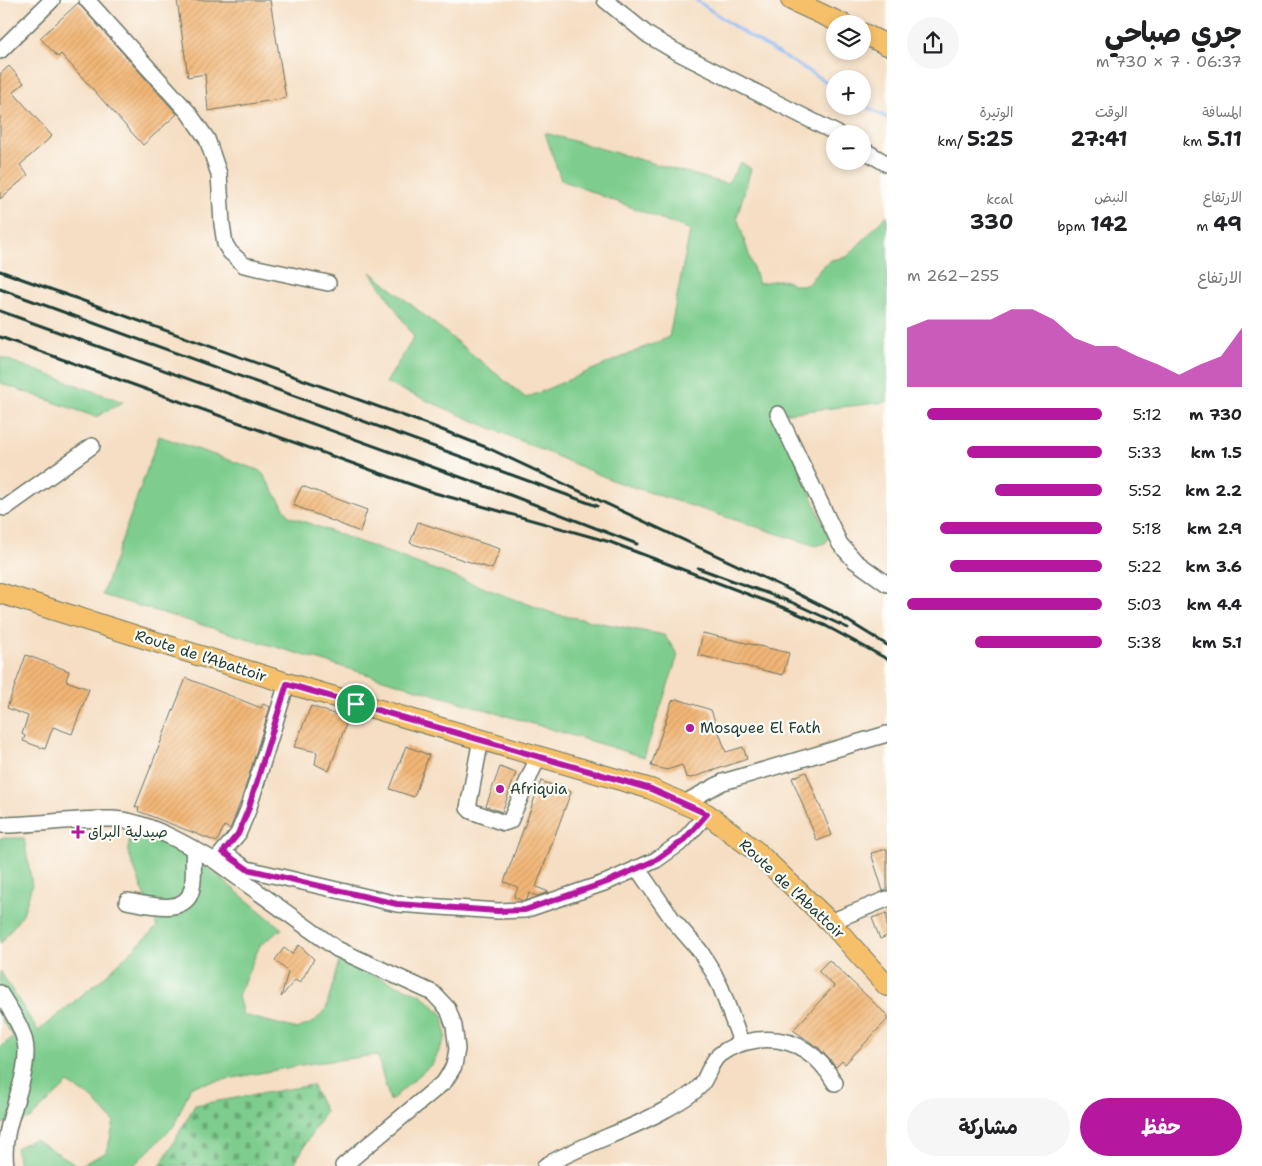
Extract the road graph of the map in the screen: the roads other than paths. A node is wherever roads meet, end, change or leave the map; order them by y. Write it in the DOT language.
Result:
graph roads {
  1 [pos="52,0"];
  2 [pos="87,0"];
  3 [pos="605,0"];
  4 [pos="791,0"];
  5 [pos="826,16"];
  6 [pos="0,50"];
  7 [pos="826,128"];
  8 [pos="871,154"];
  9 [pos="887,164"];
  10 [pos="328,283"];
  11 [pos="778,414"];
  12 [pos="92,446"];
  13 [pos="0,507"];
  14 [pos="887,584"];
  15 [pos="0,593"];
  16 [pos="287,684"];
  17 [pos="887,734"];
  18 [pos="481,739"];
  19 [pos="538,757"];
  20 [pos="684,803"];
  21 [pos="707,814"];
  22 [pos="0,825"];
  23 [pos="194,849"];
  24 [pos="219,857"];
  25 [pos="637,868"];
  26 [pos="887,899"];
  27 [pos="127,901"];
  28 [pos="830,922"];
  29 [pos="887,986"];
  30 [pos="0,993"];
  31 [pos="741,1042"];
  32 [pos="835,1083"];
  33 [pos="6,1166"];
  34 [pos="342,1166"];
  35 [pos="545,1166"];
  1 -- 6 [label="street"];
  2 -- 10 [label="street"];
  3 -- 7 [label="street"];
  4 -- 5 [label="main road"];
  8 -- 9 [label="street"];
  11 -- 14 [label="street"];
  12 -- 13 [label="street"];
  15 -- 16 [label="main road, Route de l’Abattoir"];
  16 -- 18 [label="main road, Route de l’Abattoir"];
  16 -- 24 [label="street"];
  17 -- 20 [label="street"];
  18 -- 19 [label="main road, Route de l’Abattoir"];
  18 -- 19 [label="street"];
  19 -- 20 [label="main road, Route de l’Abattoir"];
  20 -- 21 [label="main road, Route de l’Abattoir"];
  21 -- 25 [label="street"];
  21 -- 28 [label="main road, Route de l’Abattoir"];
  22 -- 23 [label="street"];
  23 -- 24 [label="street"];
  23 -- 27 [label="street"];
  24 -- 25 [label="street"];
  24 -- 34 [label="street"];
  25 -- 31 [label="street"];
  26 -- 28 [label="street"];
  28 -- 29 [label="main road, Route de l’Abattoir"];
  30 -- 33 [label="street"];
  31 -- 32 [label="street"];
  31 -- 35 [label="street"];
}
